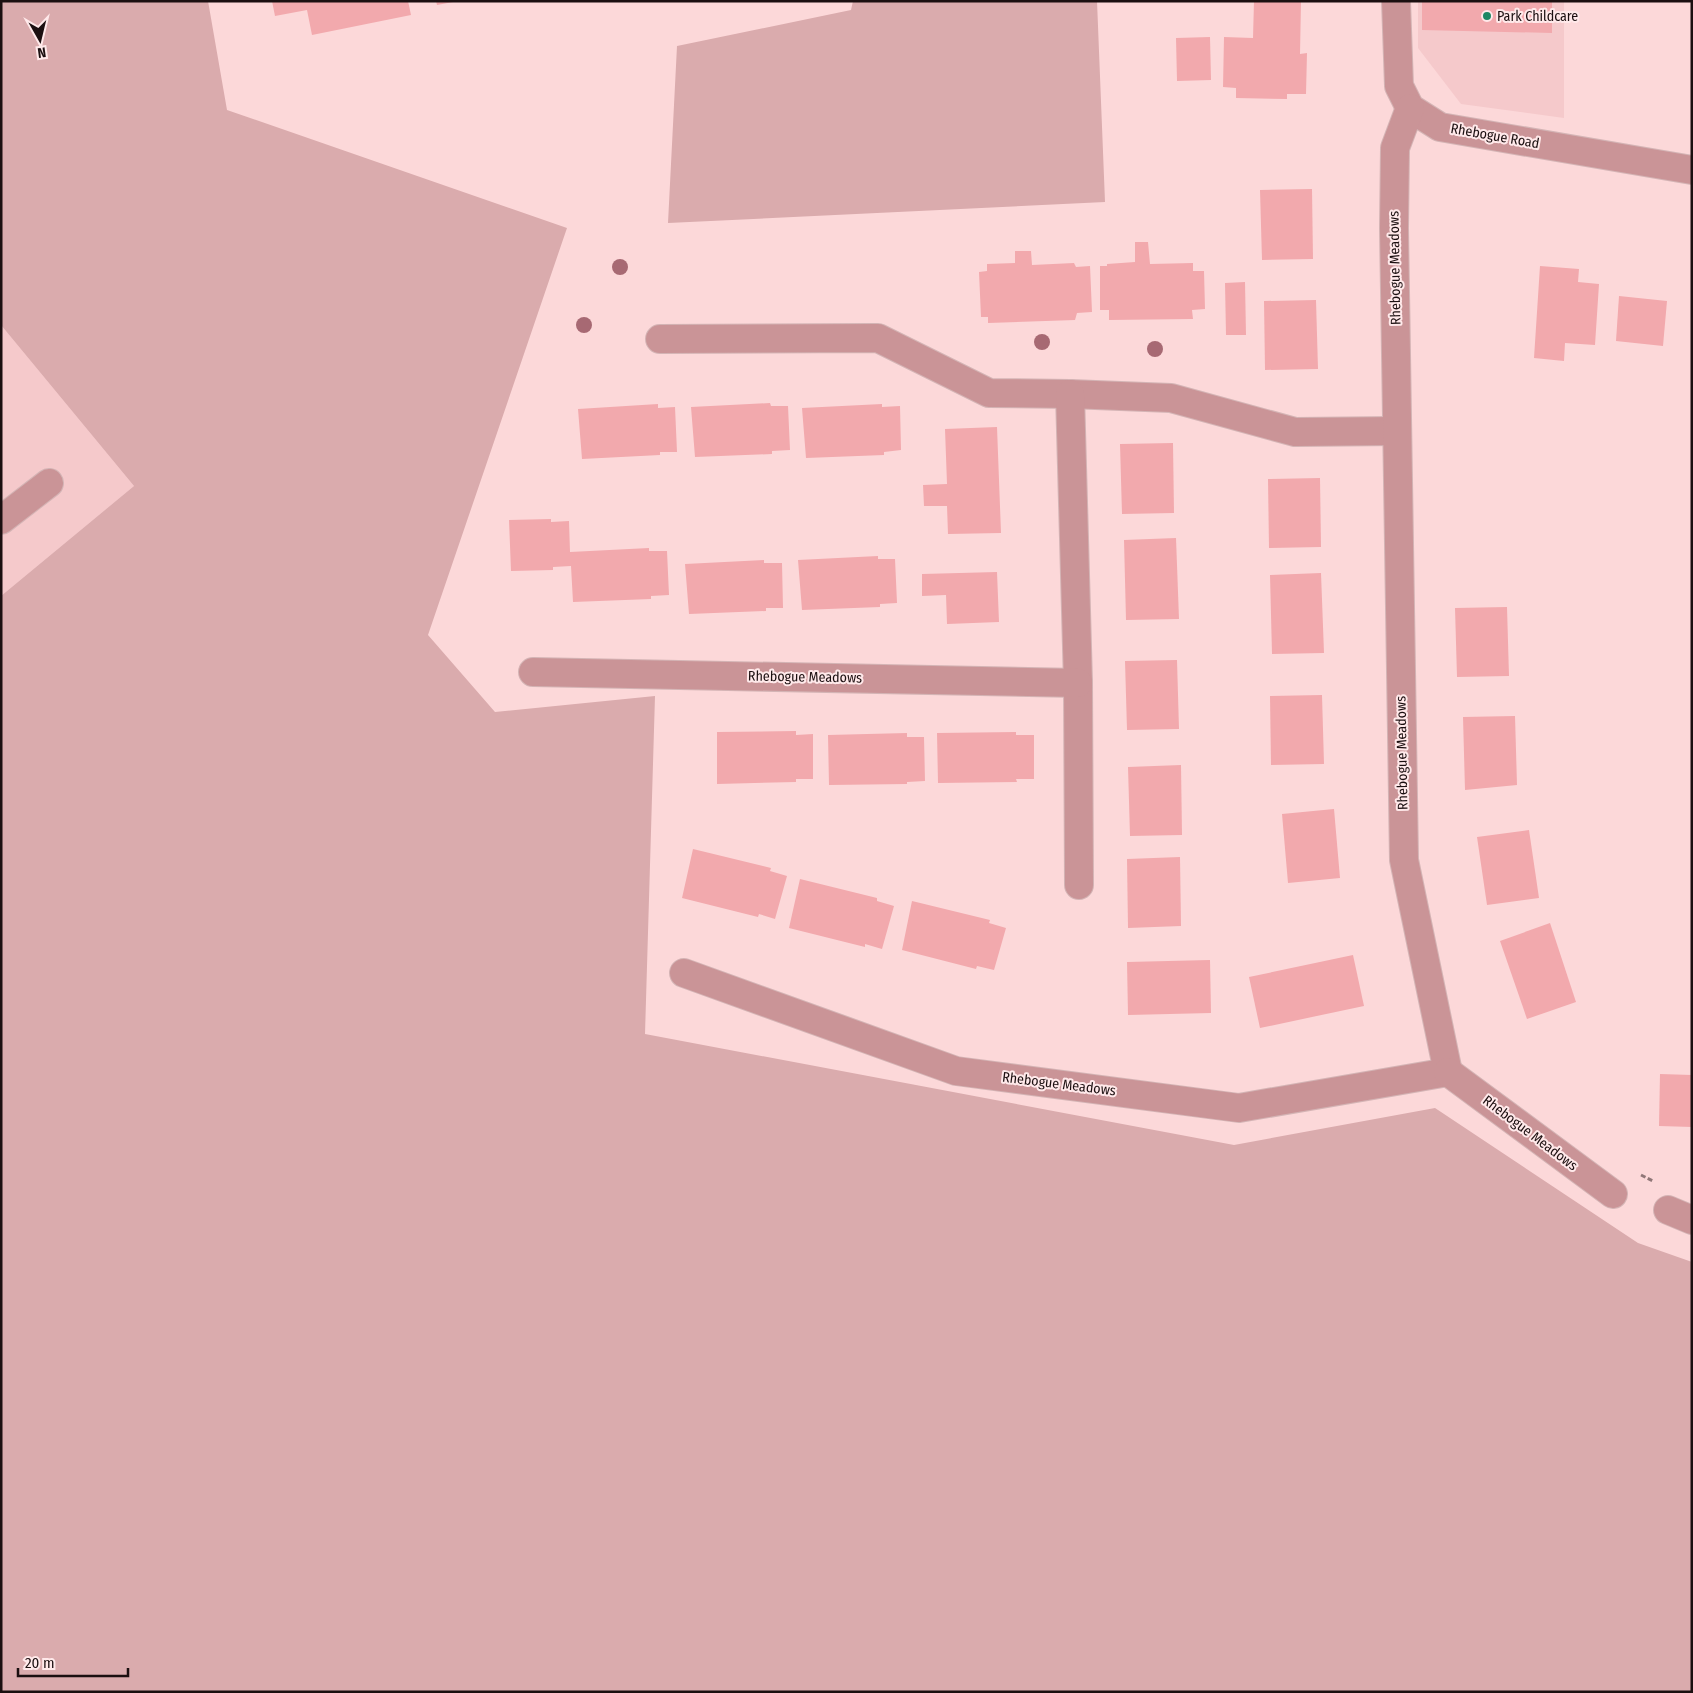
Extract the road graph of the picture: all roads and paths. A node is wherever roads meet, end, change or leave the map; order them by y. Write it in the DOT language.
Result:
graph roads {
  1 [pos="1396,1"];
  2 [pos="1410,108"];
  3 [pos="1692,170"];
  4 [pos="660,339"];
  5 [pos="1070,394"];
  6 [pos="1397,431"];
  7 [pos="49,483"];
  8 [pos="1,520"];
  9 [pos="533,672"];
  10 [pos="1078,683"];
  11 [pos="1079,885"];
  12 [pos="684,973"];
  13 [pos="1448,1072"];
  14 [pos="1613,1194"];
  1 -- 2 [label="street"];
  2 -- 3 [label="street, Rhebogue Road"];
  2 -- 6 [label="street, Rhebogue Meadows"];
  4 -- 5 [label="street"];
  5 -- 6 [label="street"];
  5 -- 10 [label="street"];
  6 -- 13 [label="street, Rhebogue Meadows"];
  7 -- 8 [label="street"];
  9 -- 10 [label="street, Rhebogue Meadows"];
  10 -- 11 [label="street"];
  12 -- 13 [label="street, Rhebogue Meadows"];
  13 -- 14 [label="street, Rhebogue Meadows"];
}
